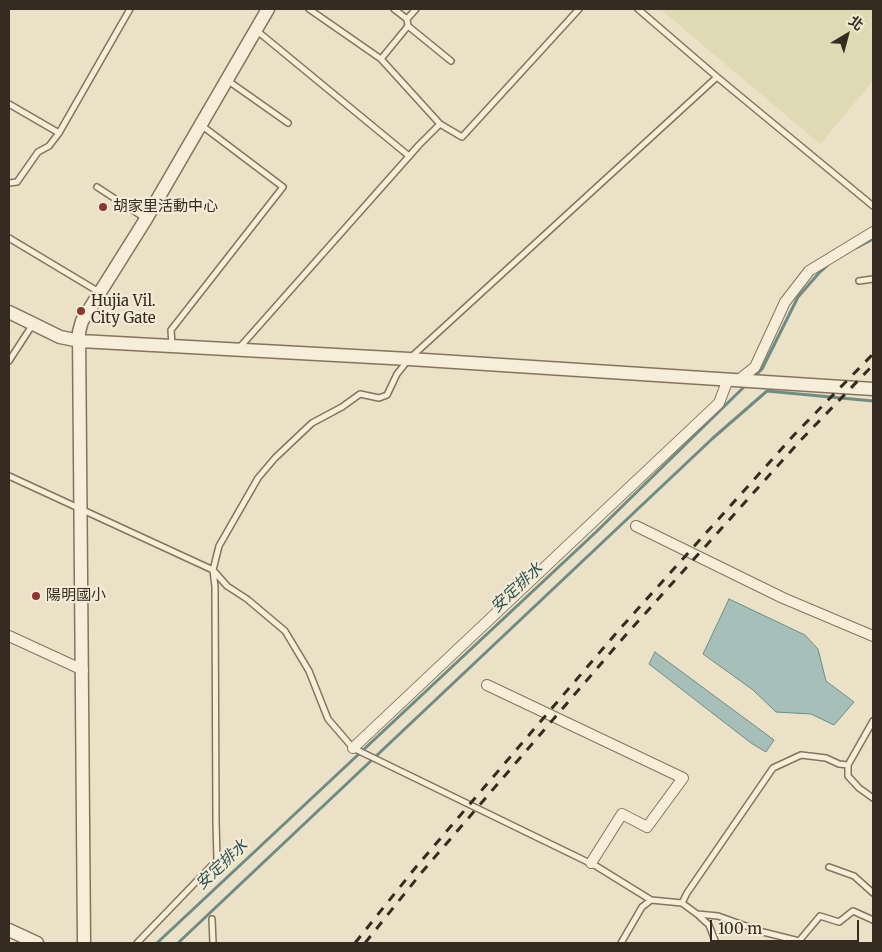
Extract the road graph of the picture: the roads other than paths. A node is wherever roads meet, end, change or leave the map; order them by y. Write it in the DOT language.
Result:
graph roads {
  1 [pos="130,9"];
  2 [pos="268,9"];
  3 [pos="309,9"];
  4 [pos="394,9"];
  5 [pos="416,9"];
  6 [pos="579,9"];
  7 [pos="638,9"];
  8 [pos="408,19"];
  9 [pos="408,26"];
  10 [pos="256,30"];
  11 [pos="381,59"];
  12 [pos="451,61"];
  13 [pos="716,77"];
  14 [pos="227,80"];
  15 [pos="9,104"];
  16 [pos="288,123"];
  17 [pos="201,124"];
  18 [pos="440,124"];
  19 [pos="59,133"];
  20 [pos="409,156"];
  21 [pos="9,183"];
  22 [pos="96,187"];
  23 [pos="873,206"];
  24 [pos="146,219"];
  25 [pos="873,232"];
  26 [pos="9,238"];
  27 [pos="873,279"];
  28 [pos="859,281"];
  29 [pos="99,292"];
  30 [pos="9,312"];
  31 [pos="33,324"];
  32 [pos="80,341"];
  33 [pos="172,346"];
  34 [pos="238,350"];
  35 [pos="409,358"];
  36 [pos="9,361"];
  37 [pos="743,379"];
  38 [pos="873,389"];
  39 [pos="9,476"];
  40 [pos="81,510"];
  41 [pos="636,526"];
  42 [pos="213,570"];
  43 [pos="9,636"];
  44 [pos="873,636"];
  45 [pos="83,670"];
  46 [pos="487,685"];
  47 [pos="873,721"];
  48 [pos="356,749"];
  49 [pos="848,765"];
  50 [pos="873,798"];
  51 [pos="591,864"];
  52 [pos="829,867"];
  53 [pos="873,893"];
  54 [pos="651,900"];
  55 [pos="682,902"];
  56 [pos="697,914"];
  57 [pos="212,919"];
  58 [pos="873,920"];
  59 [pos="9,930"];
  60 [pos="37,943"];
  61 [pos="84,943"];
  62 [pos="137,943"];
  63 [pos="213,943"];
  64 [pos="621,943"];
  65 [pos="716,943"];
  1 -- 19 [label="lane"];
  2 -- 10 [label="street"];
  3 -- 11 [label="lane"];
  4 -- 8 [label="lane"];
  5 -- 8 [label="lane"];
  6 -- 18 [label="lane"];
  7 -- 13 [label="lane"];
  8 -- 9 [label="lane"];
  9 -- 11 [label="lane"];
  9 -- 12 [label="lane"];
  10 -- 14 [label="street"];
  10 -- 20 [label="lane"];
  11 -- 18 [label="lane"];
  13 -- 23 [label="lane"];
  13 -- 35 [label="lane"];
  14 -- 16 [label="lane"];
  14 -- 17 [label="street"];
  15 -- 19 [label="lane"];
  17 -- 24 [label="street"];
  17 -- 33 [label="lane"];
  18 -- 20 [label="lane"];
  19 -- 21 [label="lane"];
  20 -- 34 [label="lane"];
  22 -- 24 [label="lane"];
  24 -- 29 [label="street"];
  25 -- 37 [label="street"];
  26 -- 29 [label="lane"];
  27 -- 28 [label="lane"];
  29 -- 32 [label="street"];
  30 -- 31 [label="street"];
  31 -- 32 [label="street"];
  31 -- 36 [label="lane"];
  32 -- 33 [label="street"];
  32 -- 40 [label="street"];
  33 -- 34 [label="street"];
  34 -- 35 [label="street"];
  35 -- 37 [label="street"];
  35 -- 42 [label="lane"];
  37 -- 38 [label="street"];
  37 -- 48 [label="street"];
  39 -- 40 [label="lane"];
  40 -- 42 [label="lane"];
  40 -- 45 [label="street"];
  41 -- 44 [label="street"];
  42 -- 48 [label="lane"];
  42 -- 62 [label="lane"];
  43 -- 45 [label="street"];
  45 -- 61 [label="street"];
  46 -- 51 [label="street"];
  47 -- 49 [label="lane"];
  48 -- 51 [label="lane"];
  49 -- 50 [label="lane"];
  49 -- 55 [label="lane"];
  51 -- 54 [label="lane"];
  52 -- 53 [label="lane"];
  54 -- 55 [label="lane"];
  54 -- 64 [label="lane"];
  55 -- 56 [label="lane"];
  56 -- 58 [label="lane"];
  56 -- 65 [label="lane"];
  57 -- 63 [label="lane"];
  59 -- 60 [label="street"];
}
